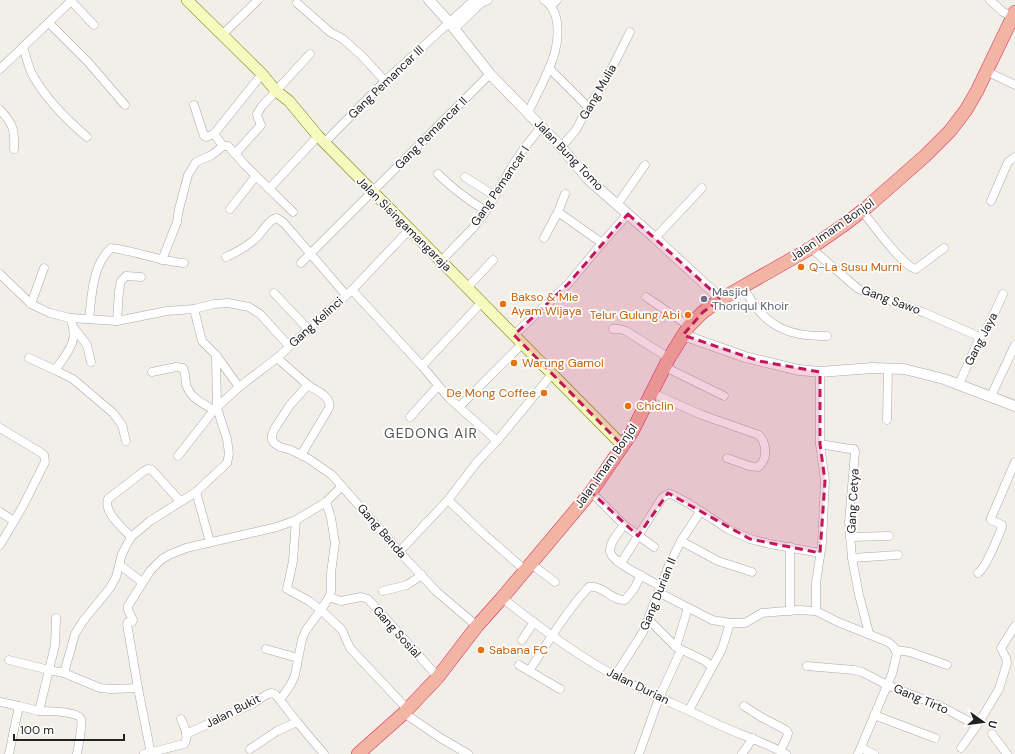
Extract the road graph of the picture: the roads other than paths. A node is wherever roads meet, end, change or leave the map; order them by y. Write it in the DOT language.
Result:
graph roads {
  1 [pos="71,0"];
  2 [pos="187,0"];
  3 [pos="258,0"];
  4 [pos="429,0"];
  5 [pos="474,0"];
  6 [pos="488,0"];
  7 [pos="544,0"];
  8 [pos="990,0"];
  9 [pos="297,3"];
  10 [pos="554,3"];
  11 [pos="1014,15"];
  12 [pos="49,23"];
  13 [pos="94,25"];
  14 [pos="452,25"];
  15 [pos="630,32"];
  16 [pos="222,35"];
  17 [pos="23,47"];
  18 [pos="310,54"];
  19 [pos="549,68"];
  20 [pos="0,70"];
  21 [pos="986,71"];
  22 [pos="262,74"];
  23 [pos="490,74"];
  24 [pos="385,81"];
  25 [pos="1015,85"];
  26 [pos="276,91"];
  27 [pos="125,105"];
  28 [pos="194,105"];
  29 [pos="588,107"];
  30 [pos="0,110"];
  31 [pos="528,113"];
  32 [pos="541,127"];
  33 [pos="214,134"];
  34 [pos="87,137"];
  35 [pos="321,140"];
  36 [pos="224,146"];
  37 [pos="561,147"];
  38 [pos="14,149"];
  39 [pos="235,154"];
  40 [pos="1015,157"];
  41 [pos="645,165"];
  42 [pos="438,174"];
  43 [pos="256,176"];
  44 [pos="465,177"];
  45 [pos="702,188"];
  46 [pos="269,189"];
  47 [pos="372,191"];
  48 [pos="565,194"];
  49 [pos="495,196"];
  50 [pos="991,201"];
  51 [pos="617,205"];
  52 [pos="230,209"];
  53 [pos="486,211"];
  54 [pos="862,211"];
  55 [pos="293,212"];
  56 [pos="558,212"];
  57 [pos="628,214"];
  58 [pos="410,229"];
  59 [pos="544,238"];
  60 [pos="655,238"];
  61 [pos="602,243"];
  62 [pos="811,248"];
  63 [pos="944,248"];
  64 [pos="311,254"];
  65 [pos="226,257"];
  66 [pos="162,260"];
  67 [pos="493,260"];
  68 [pos="441,261"];
  69 [pos="184,263"];
  70 [pos="301,263"];
  71 [pos="44,268"];
  72 [pos="1,276"];
  73 [pos="141,277"];
  74 [pos="742,286"];
  75 [pos="467,288"];
  76 [pos="349,292"];
  77 [pos="274,293"];
  78 [pos="1003,294"];
  79 [pos="646,296"];
  80 [pos="721,299"];
  81 [pos="482,302"];
  82 [pos="31,304"];
  83 [pos="194,309"];
  84 [pos="70,318"];
  85 [pos="89,319"];
  86 [pos="117,321"];
  87 [pos="74,328"];
  88 [pos="308,329"];
  89 [pos="613,329"];
  90 [pos="686,330"];
  91 [pos="514,335"];
  92 [pos="827,336"];
  93 [pos="980,337"];
  94 [pos="522,344"];
  95 [pos="1015,345"];
  96 [pos="289,346"];
  97 [pos="216,355"];
  98 [pos="29,358"];
  99 [pos="278,358"];
  100 [pos="91,362"];
  101 [pos="667,362"];
  102 [pos="422,366"];
  103 [pos="888,369"];
  104 [pos="56,370"];
  105 [pos="152,372"];
  106 [pos="820,372"];
  107 [pos="552,374"];
  108 [pos="959,384"];
  109 [pos="308,385"];
  110 [pos="438,386"];
  111 [pos="239,387"];
  112 [pos="652,393"];
  113 [pos="724,396"];
  114 [pos="991,396"];
  115 [pos="1015,406"];
  116 [pos="458,407"];
  117 [pos="215,409"];
  118 [pos="410,417"];
  119 [pos="887,420"];
  120 [pos="0,428"];
  121 [pos="126,441"];
  122 [pos="497,441"];
  123 [pos="820,444"];
  124 [pos="624,446"];
  125 [pos="301,455"];
  126 [pos="178,456"];
  127 [pos="727,458"];
  128 [pos="1015,462"];
  129 [pos="342,486"];
  130 [pos="196,492"];
  131 [pos="591,492"];
  132 [pos="448,500"];
  133 [pos="180,501"];
  134 [pos="326,502"];
  135 [pos="0,512"];
  136 [pos="700,512"];
  137 [pos="296,520"];
  138 [pos="14,521"];
  139 [pos="624,525"];
  140 [pos="638,536"];
  141 [pos="889,536"];
  142 [pos="850,537"];
  143 [pos="131,538"];
  144 [pos="681,541"];
  145 [pos="210,542"];
  146 [pos="0,545"];
  147 [pos="654,547"];
  148 [pos="790,547"];
  149 [pos="400,551"];
  150 [pos="820,553"];
  151 [pos="898,554"];
  152 [pos="852,558"];
  153 [pos="621,563"];
  154 [pos="120,565"];
  155 [pos="528,567"];
  156 [pos="752,572"];
  157 [pos="978,573"];
  158 [pos="422,575"];
  159 [pos="641,575"];
  160 [pos="142,582"];
  161 [pos="555,582"];
  162 [pos="659,589"];
  163 [pos="383,591"];
  164 [pos="329,597"];
  165 [pos="502,598"];
  166 [pos="688,608"];
  167 [pos="321,610"];
  168 [pos="790,611"];
  169 [pos="816,611"];
  170 [pos="56,618"];
  171 [pos="649,620"];
  172 [pos="534,622"];
  173 [pos="730,623"];
  174 [pos="477,626"];
  175 [pos="1015,626"];
  176 [pos="869,634"];
  177 [pos="552,636"];
  178 [pos="522,640"];
  179 [pos="679,648"];
  180 [pos="266,649"];
  181 [pos="896,650"];
  182 [pos="298,658"];
  183 [pos="9,660"];
  184 [pos="519,665"];
  185 [pos="947,665"];
  186 [pos="807,666"];
  187 [pos="712,667"];
  188 [pos="49,670"];
  189 [pos="529,671"];
  190 [pos="64,673"];
  191 [pos="615,676"];
  192 [pos="438,677"];
  193 [pos="887,685"];
  194 [pos="138,688"];
  195 [pos="560,689"];
  196 [pos="659,698"];
  197 [pos="280,700"];
  198 [pos="0,702"];
  199 [pos="18,706"];
  200 [pos="744,706"];
  201 [pos="689,710"];
  202 [pos="39,711"];
  203 [pos="406,712"];
  204 [pos="874,715"];
  205 [pos="181,719"];
  206 [pos="297,722"];
  207 [pos="976,725"];
  208 [pos="186,734"];
  209 [pos="992,734"];
  210 [pos="753,738"];
  211 [pos="935,738"];
  212 [pos="961,748"];
  213 [pos="250,749"];
  214 [pos="860,751"];
  215 [pos="783,753"];
  216 [pos="8,754"];
  217 [pos="77,754"];
  218 [pos="149,754"];
  219 [pos="324,754"];
  220 [pos="358,754"];
  221 [pos="468,754"];
  222 [pos="639,754"];
  223 [pos="742,754"];
  224 [pos="874,754"];
  225 [pos="1007,754"];
  1 -- 12 [label="street"];
  1 -- 13 [label="street"];
  2 -- 16 [label="main road, Jalan Sisingamangaraja"];
  3 -- 16 [label="street"];
  4 -- 14 [label="street, Jalan Bung Tomo"];
  5 -- 14 [label="street"];
  6 -- 14 [label="street"];
  7 -- 10 [label="street"];
  8 -- 11 [label="street"];
  9 -- 24 [label="street"];
  10 -- 19 [label="street"];
  11 -- 21 [label="highway, Jalan Imam Bonjol"];
  12 -- 17 [label="street"];
  12 -- 27 [label="street"];
  14 -- 23 [label="street, Jalan Bung Tomo"];
  14 -- 24 [label="street, Gang Pemancar III"];
  15 -- 29 [label="street, Gang Mulia"];
  16 -- 22 [label="main road, Jalan Sisingamangaraja"];
  17 -- 20 [label="street"];
  17 -- 34 [label="street"];
  18 -- 26 [label="street"];
  19 -- 29 [label="street"];
  19 -- 31 [label="street"];
  21 -- 25 [label="street"];
  21 -- 54 [label="highway, Jalan Imam Bonjol"];
  22 -- 26 [label="main road, Jalan Sisingamangaraja"];
  22 -- 33 [label="street"];
  23 -- 31 [label="street, Jalan Bung Tomo"];
  23 -- 47 [label="street, Gang Pemancar II"];
  24 -- 35 [label="street, Gang Pemancar III"];
  26 -- 35 [label="main road, Jalan Sisingamangaraja"];
  26 -- 39 [label="street"];
  28 -- 33 [label="street"];
  29 -- 37 [label="street, Gang Mulia"];
  30 -- 38 [label="street"];
  31 -- 32 [label="street, Jalan Bung Tomo"];
  32 -- 37 [label="street, Jalan Bung Tomo"];
  32 -- 49 [label="street, Gang Pemancar I"];
  33 -- 36 [label="street"];
  35 -- 46 [label="street, Gang Pemancar III"];
  35 -- 47 [label="main road, Jalan Sisingamangaraja"];
  36 -- 39 [label="street"];
  36 -- 66 [label="street"];
  37 -- 51 [label="street, Jalan Bung Tomo"];
  39 -- 43 [label="street"];
  40 -- 50 [label="street"];
  41 -- 51 [label="street"];
  42 -- 53 [label="street"];
  43 -- 46 [label="street"];
  43 -- 52 [label="street"];
  44 -- 49 [label="street"];
  45 -- 60 [label="street"];
  46 -- 55 [label="street"];
  47 -- 58 [label="main road, Jalan Sisingamangaraja"];
  47 -- 64 [label="street, Gang Pemancar II"];
  48 -- 56 [label="street"];
  49 -- 53 [label="street, Gang Pemancar I"];
  51 -- 57 [label="street, Jalan Bung Tomo"];
  53 -- 68 [label="street, Gang Pemancar I"];
  54 -- 62 [label="highway, Jalan Imam Bonjol"];
  54 -- 63 [label="street"];
  56 -- 59 [label="street"];
  56 -- 61 [label="street"];
  57 -- 60 [label="street, Jalan Bung Tomo"];
  57 -- 61 [label="street"];
  58 -- 68 [label="main road, Jalan Sisingamangaraja"];
  58 -- 76 [label="street, Gang Kelinci"];
  60 -- 80 [label="street, Jalan Bung Tomo"];
  61 -- 91 [label="street"];
  62 -- 74 [label="highway, Jalan Imam Bonjol"];
  62 -- 93 [label="street, Gang Sawo"];
  64 -- 65 [label="street"];
  64 -- 70 [label="street, Gang Pemancar II"];
  64 -- 76 [label="street"];
  66 -- 69 [label="street"];
  66 -- 85 [label="street"];
  67 -- 75 [label="street"];
  68 -- 75 [label="main road, Jalan Sisingamangaraja"];
  71 -- 82 [label="street"];
  72 -- 82 [label="street"];
  73 -- 86 [label="street"];
  74 -- 80 [label="highway, Jalan Imam Bonjol"];
  74 -- 92 [label="street"];
  75 -- 81 [label="main road, Jalan Sisingamangaraja"];
  76 -- 88 [label="street, Gang Kelinci"];
  76 -- 102 [label="street"];
  77 -- 88 [label="street"];
  78 -- 93 [label="street, Gang Jaya"];
  79 -- 90 [label="street"];
  80 -- 90 [label="highway, Jalan Imam Bonjol"];
  81 -- 91 [label="main road, Jalan Sisingamangaraja"];
  81 -- 102 [label="street"];
  82 -- 84 [label="street"];
  83 -- 86 [label="street"];
  83 -- 96 [label="street"];
  83 -- 97 [label="street"];
  84 -- 85 [label="street"];
  84 -- 87 [label="street"];
  85 -- 86 [label="street"];
  87 -- 100 [label="street"];
  87 -- 104 [label="street"];
  88 -- 96 [label="street, Gang Kelinci"];
  89 -- 101 [label="street"];
  90 -- 101 [label="highway, Jalan Imam Bonjol"];
  90 -- 106 [label="street"];
  91 -- 94 [label="main road, Jalan Sisingamangaraja"];
  93 -- 108 [label="street, Gang Jaya"];
  94 -- 107 [label="main road, Jalan Sisingamangaraja"];
  94 -- 116 [label="street"];
  95 -- 114 [label="street"];
  96 -- 99 [label="street, Gang Kelinci"];
  97 -- 111 [label="street"];
  97 -- 117 [label="street"];
  98 -- 104 [label="street"];
  99 -- 109 [label="street"];
  99 -- 111 [label="street, Gang Kelinci"];
  101 -- 112 [label="highway, Jalan Imam Bonjol"];
  101 -- 113 [label="street"];
  102 -- 110 [label="street"];
  103 -- 106 [label="street"];
  103 -- 108 [label="street"];
  103 -- 119 [label="street"];
  104 -- 121 [label="street"];
  105 -- 117 [label="street"];
  106 -- 123 [label="street"];
  107 -- 122 [label="street"];
  107 -- 124 [label="main road, Jalan Sisingamangaraja"];
  108 -- 114 [label="street"];
  109 -- 125 [label="street"];
  109 -- 125 [label="street, Gang Benda"];
  110 -- 116 [label="street"];
  110 -- 118 [label="street"];
  111 -- 117 [label="street, Gang Kelinci"];
  112 -- 124 [label="highway, Jalan Imam Bonjol"];
  112 -- 127 [label="street"];
  114 -- 115 [label="street"];
  116 -- 122 [label="street"];
  117 -- 126 [label="street, Gang Kelinci"];
  117 -- 130 [label="street"];
  120 -- 138 [label="street"];
  122 -- 132 [label="street"];
  123 -- 142 [label="street, Gang Cetya"];
  123 -- 150 [label="street"];
  124 -- 131 [label="highway, Jalan Imam Bonjol"];
  125 -- 129 [label="street, Gang Benda"];
  128 -- 157 [label="street"];
  129 -- 134 [label="street"];
  129 -- 149 [label="street, Gang Benda"];
  130 -- 133 [label="street"];
  130 -- 145 [label="street"];
  131 -- 139 [label="street"];
  131 -- 155 [label="highway, Jalan Imam Bonjol"];
  132 -- 149 [label="street"];
  132 -- 155 [label="street"];
  133 -- 143 [label="street"];
  133 -- 143 [label="street"];
  134 -- 137 [label="street"];
  134 -- 164 [label="street"];
  135 -- 138 [label="street"];
  136 -- 140 [label="street"];
  136 -- 144 [label="street, Gang Durian II"];
  136 -- 148 [label="street"];
  137 -- 145 [label="street"];
  137 -- 167 [label="street"];
  138 -- 146 [label="street"];
  139 -- 140 [label="street"];
  139 -- 153 [label="street"];
  140 -- 147 [label="street"];
  140 -- 153 [label="street"];
  141 -- 142 [label="street"];
  142 -- 152 [label="street, Gang Cetya"];
  143 -- 154 [label="street"];
  144 -- 156 [label="street"];
  144 -- 162 [label="street, Gang Durian II"];
  145 -- 160 [label="street"];
  148 -- 150 [label="street"];
  148 -- 168 [label="street"];
  149 -- 158 [label="street, Gang Benda"];
  150 -- 169 [label="street"];
  151 -- 152 [label="street"];
  152 -- 176 [label="street, Gang Cetya"];
  153 -- 159 [label="street"];
  154 -- 160 [label="street"];
  154 -- 190 [label="street"];
  155 -- 161 [label="street"];
  155 -- 165 [label="highway, Jalan Imam Bonjol"];
  158 -- 163 [label="street"];
  158 -- 174 [label="street, Gang Benda"];
  159 -- 162 [label="street"];
  159 -- 177 [label="street"];
  160 -- 194 [label="street"];
  162 -- 166 [label="street"];
  162 -- 171 [label="street, Gang Durian II"];
  164 -- 167 [label="street"];
  164 -- 192 [label="street, Gang Sosial"];
  165 -- 172 [label="street, Jalan Durian"];
  165 -- 174 [label="highway, Jalan Imam Bonjol"];
  166 -- 173 [label="street"];
  166 -- 179 [label="street"];
  167 -- 182 [label="street"];
  167 -- 203 [label="street"];
  168 -- 169 [label="street"];
  168 -- 173 [label="street"];
  169 -- 176 [label="street"];
  170 -- 188 [label="street"];
  171 -- 179 [label="street"];
  171 -- 191 [label="street, Gang Durian II"];
  172 -- 177 [label="street, Jalan Durian"];
  172 -- 178 [label="street"];
  173 -- 187 [label="street"];
  174 -- 192 [label="highway, Jalan Imam Bonjol"];
  175 -- 207 [label="street"];
  176 -- 181 [label="street"];
  177 -- 189 [label="street"];
  177 -- 191 [label="street, Jalan Durian"];
  179 -- 187 [label="street"];
  179 -- 196 [label="street"];
  180 -- 182 [label="street"];
  181 -- 185 [label="street"];
  181 -- 193 [label="street"];
  182 -- 197 [label="street"];
  183 -- 188 [label="street"];
  184 -- 189 [label="street"];
  186 -- 193 [label="street, Gang Tirto"];
  187 -- 201 [label="street"];
  188 -- 190 [label="street"];
  188 -- 202 [label="street"];
  189 -- 195 [label="street"];
  190 -- 194 [label="street"];
  191 -- 196 [label="street, Jalan Durian"];
  192 -- 203 [label="highway, Jalan Imam Bonjol"];
  193 -- 204 [label="street"];
  193 -- 207 [label="street, Gang Tirto"];
  194 -- 218 [label="street"];
  196 -- 201 [label="street, Jalan Durian"];
  196 -- 222 [label="street"];
  197 -- 206 [label="street, Jalan Bukit"];
  197 -- 208 [label="street, Jalan Bukit"];
  198 -- 199 [label="street"];
  199 -- 202 [label="street"];
  199 -- 216 [label="street"];
  200 -- 215 [label="street"];
  201 -- 210 [label="street, Jalan Durian"];
  202 -- 217 [label="street"];
  203 -- 220 [label="highway, Jalan Imam Bonjol"];
  203 -- 221 [label="street"];
  204 -- 211 [label="street"];
  204 -- 214 [label="street"];
  205 -- 208 [label="street"];
  206 -- 213 [label="street"];
  206 -- 219 [label="street, Jalan Bukit"];
  207 -- 212 [label="street"];
  208 -- 218 [label="street"];
  209 -- 225 [label="street"];
  210 -- 215 [label="street, Jalan Durian"];
  210 -- 223 [label="street"];
  214 -- 224 [label="street"];
}
